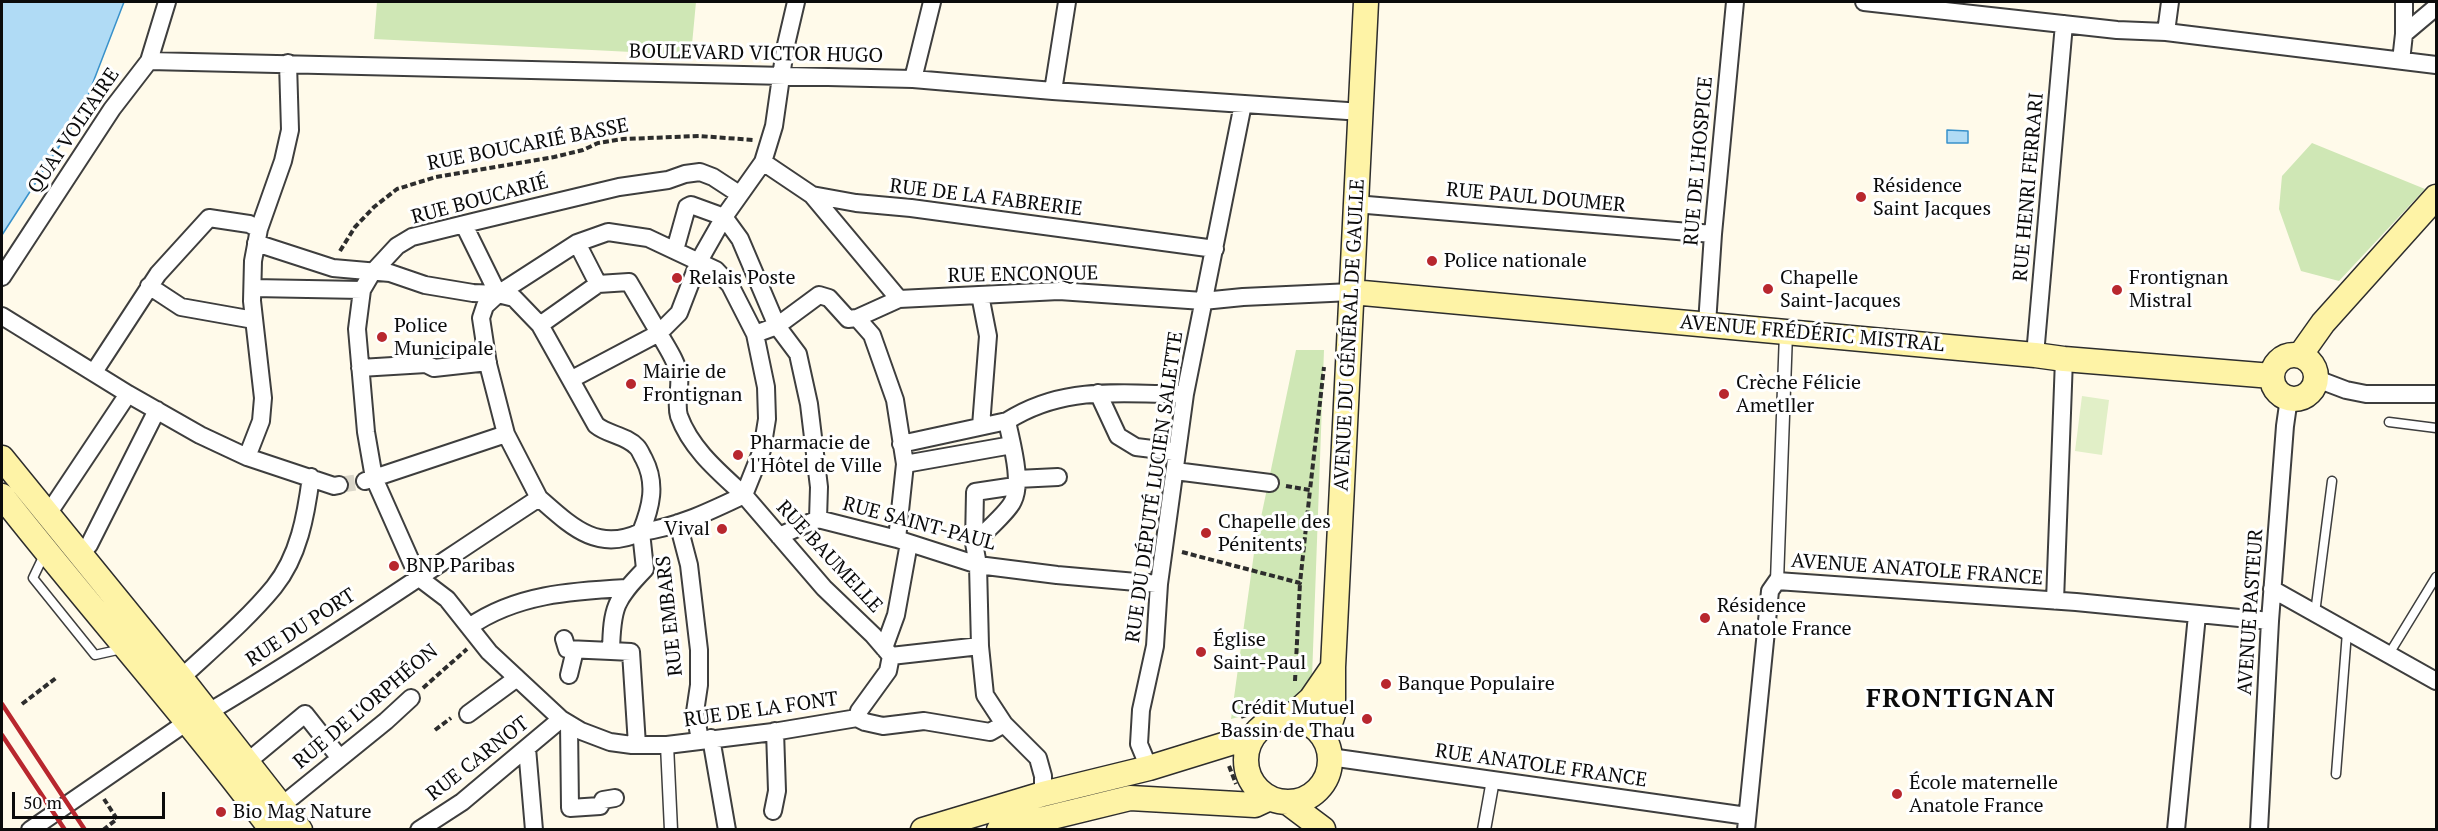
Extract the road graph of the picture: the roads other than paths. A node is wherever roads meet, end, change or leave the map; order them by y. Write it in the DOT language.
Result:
graph roads {
  1 [pos="167,2"];
  2 [pos="796,2"];
  3 [pos="932,2"];
  4 [pos="1067,2"];
  5 [pos="1366,2"];
  6 [pos="1735,2"];
  7 [pos="1864,2"];
  8 [pos="2170,2"];
  9 [pos="2404,2"];
  10 [pos="1954,6"];
  11 [pos="2436,8"];
  12 [pos="2064,24"];
  13 [pos="2166,32"];
  14 [pos="2404,34"];
  15 [pos="149,61"];
  16 [pos="2401,62"];
  17 [pos="288,63"];
  18 [pos="2436,65"];
  19 [pos="782,75"];
  20 [pos="913,79"];
  21 [pos="1053,92"];
  22 [pos="1243,104"];
  23 [pos="1362,112"];
  24 [pos="763,162"];
  25 [pos="739,194"];
  26 [pos="812,195"];
  27 [pos="2436,197"];
  28 [pos="1355,204"];
  29 [pos="724,217"];
  30 [pos="464,225"];
  31 [pos="1713,234"];
  32 [pos="258,236"];
  33 [pos="577,243"];
  34 [pos="1215,249"];
  35 [pos="675,250"];
  36 [pos="699,261"];
  37 [pos="372,273"];
  38 [pos="2,278"];
  39 [pos="598,284"];
  40 [pos="149,286"];
  41 [pos="253,288"];
  42 [pos="362,290"];
  43 [pos="1352,292"];
  44 [pos="498,294"];
  45 [pos="980,294"];
  46 [pos="899,299"];
  47 [pos="1203,301"];
  48 [pos="2,316"];
  49 [pos="853,319"];
  50 [pos="254,320"];
  51 [pos="1707,324"];
  52 [pos="540,325"];
  53 [pos="777,326"];
  54 [pos="659,333"];
  55 [pos="1786,333"];
  56 [pos="756,334"];
  57 [pos="2301,354"];
  58 [pos="2035,355"];
  59 [pos="2064,359"];
  60 [pos="488,362"];
  61 [pos="360,368"];
  62 [pos="94,372"];
  63 [pos="2272,376"];
  64 [pos="572,379"];
  65 [pos="2317,379"];
  66 [pos="1098,393"];
  67 [pos="128,394"];
  68 [pos="1185,394"];
  69 [pos="2436,394"];
  70 [pos="2289,398"];
  71 [pos="157,410"];
  72 [pos="1007,421"];
  73 [pos="2389,422"];
  74 [pos="981,426"];
  75 [pos="2436,428"];
  76 [pos="506,434"];
  77 [pos="902,444"];
  78 [pos="1012,445"];
  79 [pos="1177,452"];
  80 [pos="2,458"];
  81 [pos="247,458"];
  82 [pos="905,464"];
  83 [pos="1175,471"];
  84 [pos="311,477"];
  85 [pos="1058,477"];
  86 [pos="369,479"];
  87 [pos="2332,481"];
  88 [pos="1016,483"];
  89 [pos="1270,483"];
  90 [pos="339,485"];
  91 [pos="744,495"];
  92 [pos="2,496"];
  93 [pos="539,498"];
  94 [pos="48,514"];
  95 [pos="818,519"];
  96 [pos="678,524"];
  97 [pos="641,532"];
  98 [pos="779,536"];
  99 [pos="903,541"];
  100 [pos="974,543"];
  101 [pos="39,544"];
  102 [pos="80,553"];
  103 [pos="978,565"];
  104 [pos="418,577"];
  105 [pos="2436,577"];
  106 [pos="1777,581"];
  107 [pos="1159,584"];
  108 [pos="627,588"];
  109 [pos="2272,589"];
  110 [pos="2055,601"];
  111 [pos="2316,613"];
  112 [pos="2197,615"];
  113 [pos="2270,621"];
  114 [pos="2347,632"];
  115 [pos="474,633"];
  116 [pos="980,646"];
  117 [pos="611,651"];
  118 [pos="888,652"];
  119 [pos="2389,654"];
  120 [pos="1333,667"];
  121 [pos="569,675"];
  122 [pos="181,678"];
  123 [pos="517,678"];
  124 [pos="2436,681"];
  125 [pos="411,698"];
  126 [pos="468,714"];
  127 [pos="197,717"];
  128 [pos="1291,717"];
  129 [pos="857,718"];
  130 [pos="565,722"];
  131 [pos="1004,724"];
  132 [pos="775,731"];
  133 [pos="705,739"];
  134 [pos="1251,739"];
  135 [pos="637,745"];
  136 [pos="668,745"];
  137 [pos="527,748"];
  138 [pos="1327,748"];
  139 [pos="339,757"];
  140 [pos="246,763"];
  141 [pos="1149,768"];
  142 [pos="2336,774"];
  143 [pos="1493,780"];
  144 [pos="1318,789"];
  145 [pos="1043,794"];
  146 [pos="615,798"];
  147 [pos="1278,800"];
  148 [pos="1168,801"];
  149 [pos="281,806"];
  150 [pos="773,811"];
  151 [pos="1746,823"];
  152 [pos="1042,824"];
  153 [pos="30,830"];
  154 [pos="272,830"];
  155 [pos="300,830"];
  156 [pos="419,830"];
  157 [pos="534,830"];
  158 [pos="671,830"];
  159 [pos="728,830"];
  160 [pos="923,830"];
  161 [pos="999,830"];
  162 [pos="1484,830"];
  163 [pos="2176,830"];
  164 [pos="2259,830"];
  1 -- 15 [label="street, QUAI VOLTAIRE"];
  2 -- 19 [label="street"];
  3 -- 20 [label="street"];
  4 -- 21 [label="street"];
  5 -- 23 [label="main road, AVENUE DU GÉNÉRAL DE GAULLE"];
  6 -- 31 [label="street, RUE DE L'HOSPICE"];
  7 -- 10 [label="street"];
  8 -- 13 [label="street"];
  9 -- 14 [label="street"];
  10 -- 12 [label="street"];
  11 -- 14 [label="street"];
  12 -- 13 [label="street"];
  12 -- 58 [label="street, RUE HENRI FERRARI"];
  13 -- 16 [label="street"];
  14 -- 16 [label="street"];
  15 -- 17 [label="street, BOULEVARD VICTOR HUGO"];
  15 -- 38 [label="street, QUAI VOLTAIRE"];
  16 -- 18 [label="street"];
  17 -- 19 [label="street, BOULEVARD VICTOR HUGO"];
  17 -- 32 [label="street"];
  19 -- 20 [label="street, BOULEVARD VICTOR HUGO"];
  19 -- 24 [label="street"];
  20 -- 21 [label="street, BOULEVARD VICTOR HUGO"];
  21 -- 22 [label="street, BOULEVARD VICTOR HUGO"];
  22 -- 23 [label="street, BOULEVARD VICTOR HUGO"];
  22 -- 34 [label="street, RUE DU DÉPUTÉ LUCIEN SALETTE"];
  23 -- 28 [label="main road, AVENUE DU GÉNÉRAL DE GAULLE"];
  24 -- 25 [label="street"];
  24 -- 26 [label="street, RUE DE LA FABRERIE"];
  25 -- 29 [label="street"];
  25 -- 30 [label="street, RUE BOUCARIÉ"];
  26 -- 34 [label="street, RUE DE LA FABRERIE"];
  26 -- 46 [label="street"];
  27 -- 57 [label="main road"];
  28 -- 31 [label="street, RUE PAUL DOUMER"];
  28 -- 43 [label="main road, AVENUE DU GÉNÉRAL DE GAULLE"];
  29 -- 35 [label="street"];
  29 -- 36 [label="street"];
  29 -- 53 [label="street"];
  30 -- 37 [label="street, RUE BOUCARIÉ"];
  30 -- 44 [label="street"];
  31 -- 51 [label="street, RUE DE L'HOSPICE"];
  32 -- 37 [label="street"];
  32 -- 40 [label="street"];
  32 -- 41 [label="street"];
  33 -- 35 [label="street"];
  33 -- 39 [label="street"];
  33 -- 44 [label="street"];
  34 -- 47 [label="street, RUE DU DÉPUTÉ LUCIEN SALETTE"];
  35 -- 36 [label="street"];
  36 -- 54 [label="street"];
  36 -- 56 [label="street"];
  37 -- 42 [label="street, RUE BOUCARIÉ"];
  37 -- 44 [label="street"];
  39 -- 52 [label="street"];
  39 -- 54 [label="street, RUE BAUMELLE"];
  40 -- 50 [label="street"];
  40 -- 62 [label="street"];
  41 -- 42 [label="street"];
  41 -- 50 [label="street"];
  42 -- 61 [label="street, RUE BOUCARIÉ"];
  43 -- 47 [label="street, RUE ENCONQUE"];
  43 -- 51 [label="main road, AVENUE FRÉDÉRIC MISTRAL"];
  43 -- 120 [label="main road, AVENUE DU GÉNÉRAL DE GAULLE"];
  44 -- 52 [label="street"];
  44 -- 60 [label="street"];
  45 -- 46 [label="street, RUE ENCONQUE"];
  45 -- 47 [label="street, RUE ENCONQUE"];
  45 -- 74 [label="street"];
  46 -- 49 [label="street, RUE ENCONQUE"];
  47 -- 68 [label="street, RUE DU DÉPUTÉ LUCIEN SALETTE"];
  48 -- 62 [label="street"];
  49 -- 53 [label="street"];
  49 -- 77 [label="street"];
  50 -- 81 [label="street"];
  51 -- 55 [label="main road, AVENUE FRÉDÉRIC MISTRAL"];
  52 -- 64 [label="street"];
  53 -- 56 [label="street"];
  53 -- 95 [label="street"];
  54 -- 64 [label="street"];
  54 -- 91 [label="street, RUE BAUMELLE"];
  55 -- 58 [label="main road, AVENUE FRÉDÉRIC MISTRAL"];
  55 -- 106 [label="street"];
  56 -- 91 [label="street"];
  57 -- 63 [label="main road"];
  57 -- 65 [label="main road"];
  58 -- 59 [label="main road, AVENUE FRÉDÉRIC MISTRAL"];
  59 -- 63 [label="main road, AVENUE FRÉDÉRIC MISTRAL"];
  59 -- 110 [label="street"];
  60 -- 61 [label="street"];
  60 -- 76 [label="street"];
  61 -- 86 [label="street, RUE BOUCARIÉ"];
  62 -- 67 [label="street"];
  63 -- 70 [label="main road"];
  64 -- 97 [label="street"];
  65 -- 69 [label="street"];
  65 -- 70 [label="main road"];
  66 -- 68 [label="street"];
  66 -- 72 [label="street"];
  66 -- 79 [label="street"];
  67 -- 71 [label="street"];
  67 -- 94 [label="street"];
  68 -- 79 [label="street, RUE DU DÉPUTÉ LUCIEN SALETTE"];
  70 -- 109 [label="street, AVENUE PASTEUR"];
  71 -- 81 [label="street"];
  71 -- 102 [label="street"];
  72 -- 74 [label="street"];
  72 -- 78 [label="street"];
  73 -- 75 [label="lane"];
  74 -- 77 [label="street"];
  76 -- 86 [label="street"];
  76 -- 93 [label="street"];
  77 -- 82 [label="street"];
  78 -- 82 [label="street"];
  78 -- 88 [label="street"];
  79 -- 83 [label="street, RUE DU DÉPUTÉ LUCIEN SALETTE"];
  80 -- 94 [label="main road"];
  81 -- 84 [label="street"];
  82 -- 99 [label="street"];
  83 -- 89 [label="street"];
  83 -- 107 [label="street, RUE DU DÉPUTÉ LUCIEN SALETTE"];
  84 -- 90 [label="street"];
  84 -- 122 [label="street"];
  85 -- 88 [label="street"];
  86 -- 104 [label="street, RUE BOUCARIÉ"];
  87 -- 111 [label="lane"];
  88 -- 100 [label="street"];
  88 -- 100 [label="street"];
  91 -- 96 [label="street"];
  91 -- 98 [label="street, RUE BAUMELLE"];
  92 -- 101 [label="main road"];
  93 -- 97 [label="street"];
  93 -- 104 [label="street, RUE DU PORT"];
  94 -- 101 [label="main road"];
  94 -- 102 [label="main road"];
  95 -- 98 [label="street, RUE SAINT-PAUL"];
  95 -- 99 [label="street, RUE SAINT-PAUL"];
  96 -- 97 [label="street"];
  96 -- 133 [label="street, RUE EMBARS"];
  97 -- 108 [label="street"];
  98 -- 118 [label="street, RUE BAUMELLE"];
  99 -- 103 [label="street, RUE SAINT-PAUL"];
  99 -- 118 [label="street"];
  100 -- 103 [label="street"];
  101 -- 127 [label="main road"];
  102 -- 122 [label="main road"];
  103 -- 107 [label="street, RUE SAINT-PAUL"];
  103 -- 116 [label="street"];
  104 -- 115 [label="street, RUE DE LA FONT"];
  104 -- 127 [label="street, RUE DU PORT"];
  105 -- 119 [label="lane"];
  106 -- 110 [label="street, AVENUE ANATOLE FRANCE"];
  106 -- 151 [label="street, AVENUE ANATOLE FRANCE"];
  107 -- 141 [label="street, RUE DU DÉPUTÉ LUCIEN SALETTE"];
  108 -- 115 [label="street"];
  108 -- 117 [label="street"];
  109 -- 111 [label="street"];
  109 -- 113 [label="street, AVENUE PASTEUR"];
  110 -- 112 [label="street, AVENUE ANATOLE FRANCE"];
  111 -- 114 [label="street"];
  112 -- 113 [label="street, AVENUE ANATOLE FRANCE"];
  112 -- 163 [label="street"];
  113 -- 164 [label="street, AVENUE PASTEUR"];
  114 -- 119 [label="street"];
  114 -- 142 [label="lane"];
  115 -- 123 [label="street, RUE DE LA FONT"];
  116 -- 118 [label="street"];
  116 -- 131 [label="street"];
  117 -- 121 [label="street"];
  117 -- 135 [label="street"];
  118 -- 129 [label="street"];
  119 -- 124 [label="street"];
  120 -- 128 [label="main road"];
  120 -- 138 [label="main road, AVENUE DU GÉNÉRAL DE GAULLE"];
  122 -- 127 [label="main road"];
  123 -- 126 [label="street"];
  123 -- 130 [label="street, RUE DE LA FONT"];
  125 -- 139 [label="street, RUE DE L'ORPHÉON"];
  127 -- 140 [label="main road"];
  127 -- 153 [label="street, RUE DU PORT"];
  127 -- 154 [label="main road"];
  128 -- 134 [label="main road"];
  128 -- 138 [label="main road"];
  129 -- 131 [label="street, RUE DE LA FONT"];
  129 -- 132 [label="street, RUE DE LA FONT"];
  130 -- 135 [label="street, RUE DE LA FONT"];
  130 -- 137 [label="street, RUE CARNOT"];
  130 -- 146 [label="street"];
  131 -- 145 [label="street"];
  132 -- 133 [label="street, RUE DE LA FONT"];
  132 -- 150 [label="street"];
  133 -- 136 [label="street, RUE DE LA FONT"];
  133 -- 159 [label="street, RUE EMBARS"];
  134 -- 141 [label="main road"];
  134 -- 147 [label="main road"];
  135 -- 136 [label="street, RUE DE LA FONT"];
  136 -- 158 [label="street"];
  137 -- 156 [label="street, RUE CARNOT"];
  137 -- 157 [label="street"];
  138 -- 143 [label="street, RUE ANATOLE FRANCE"];
  138 -- 144 [label="main road"];
  139 -- 140 [label="street"];
  139 -- 149 [label="street, RUE DE L'ORPHÉON"];
  140 -- 149 [label="main road"];
  141 -- 145 [label="main road"];
  141 -- 148 [label="main road"];
  143 -- 151 [label="street, RUE ANATOLE FRANCE"];
  143 -- 162 [label="street"];
  144 -- 147 [label="main road"];
  144 -- 147 [label="main road"];
  145 -- 152 [label="main road"];
  145 -- 160 [label="main road"];
  147 -- 148 [label="main road"];
  148 -- 152 [label="main road"];
  149 -- 155 [label="main road"];
  152 -- 161 [label="main road"];
}
